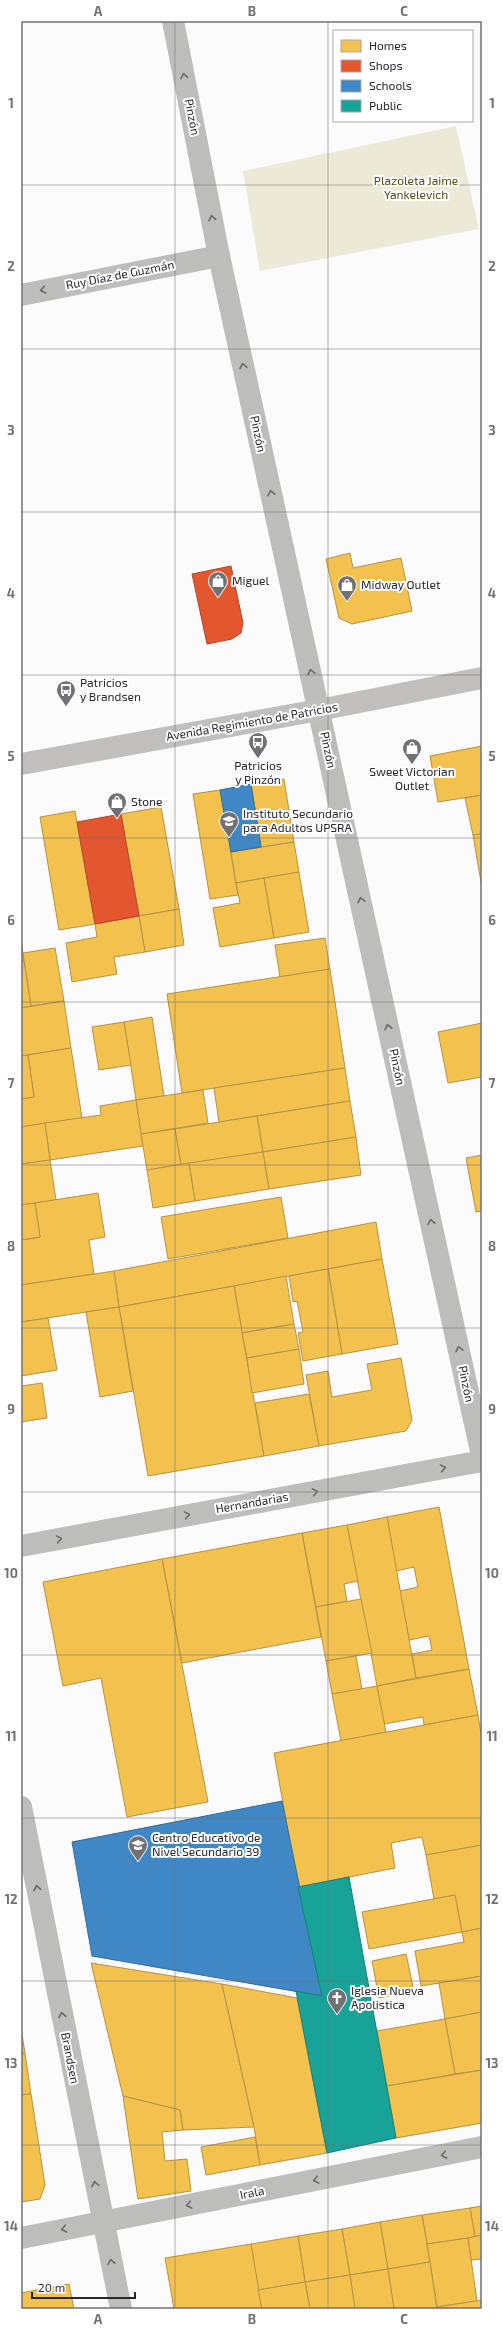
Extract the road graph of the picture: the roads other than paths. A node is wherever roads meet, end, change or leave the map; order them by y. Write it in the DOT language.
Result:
graph roads {
  1 [pos="173,21"];
  2 [pos="219,256"];
  3 [pos="21,295"];
  4 [pos="482,678"];
  5 [pos="319,710"];
  6 [pos="21,764"];
  7 [pos="482,1456"];
  8 [pos="482,1461"];
  9 [pos="21,1546"];
  10 [pos="21,1807"];
  11 [pos="482,2147"];
  12 [pos="102,2222"];
  13 [pos="21,2238"];
  14 [pos="121,2309"];
  2 -- 1 [label="street, Pinzón, one-way"];
  2 -- 3 [label="street, Ruy Díaz de Guzmán, one-way"];
  5 -- 2 [label="street, Pinzón, one-way"];
  4 -- 5 [label="main road, Avenida Regimiento de Patricios"];
  5 -- 6 [label="main road, Avenida Regimiento de Patricios"];
  7 -- 5 [label="street, Pinzón, one-way"];
  9 -- 8 [label="street, Hernandarias, one-way"];
  12 -- 10 [label="street, Brandsen, one-way"];
  11 -- 12 [label="street, Irala, one-way"];
  12 -- 13 [label="street, Irala, one-way"];
  14 -- 12 [label="street, Brandsen, one-way"];
}
